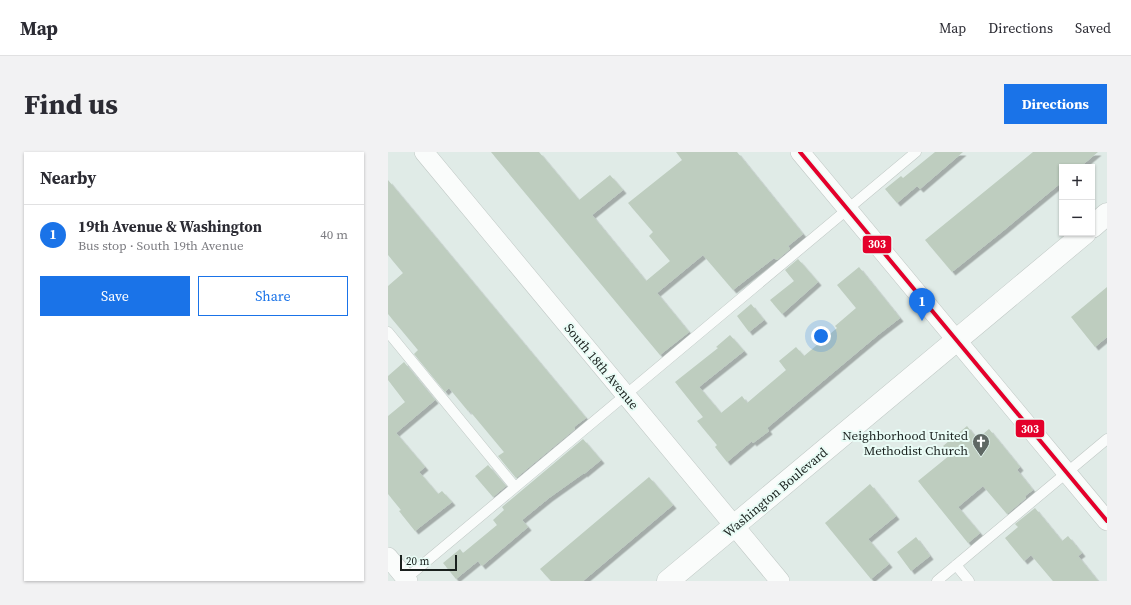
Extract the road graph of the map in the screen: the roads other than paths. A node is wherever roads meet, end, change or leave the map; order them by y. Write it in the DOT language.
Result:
graph roads {
  1 [pos="424,152"];
  2 [pos="800,152"];
  3 [pos="916,152"];
  4 [pos="848,209"];
  5 [pos="1107,214"];
  6 [pos="1095,224"];
  7 [pos="1081,236"];
  8 [pos="388,332"];
  9 [pos="957,340"];
  10 [pos="626,395"];
  11 [pos="1107,439"];
  12 [pos="1067,472"];
  13 [pos="515,487"];
  14 [pos="1107,520"];
  15 [pos="734,526"];
  16 [pos="388,557"];
  17 [pos="956,566"];
  18 [pos="406,580"];
  19 [pos="668,581"];
  20 [pos="780,581"];
  21 [pos="937,581"];
  22 [pos="969,581"];
  1 -- 10 [label="street, South 18th Avenue"];
  2 -- 4 [label="street"];
  3 -- 4 [label="lane"];
  4 -- 9 [label="street"];
  4 -- 10 [label="lane"];
  5 -- 6 [label="street"];
  7 -- 9 [label="street, Washington Boulevard"];
  8 -- 13 [label="lane"];
  9 -- 12 [label="street"];
  9 -- 15 [label="street, Washington Boulevard"];
  10 -- 13 [label="lane"];
  10 -- 15 [label="street, South 18th Avenue"];
  11 -- 12 [label="lane"];
  12 -- 14 [label="street"];
  12 -- 17 [label="lane"];
  13 -- 18 [label="lane"];
  15 -- 19 [label="street, Washington Boulevard"];
  15 -- 20 [label="street, South 18th Avenue"];
  16 -- 18 [label="street"];
  17 -- 21 [label="lane"];
  17 -- 22 [label="lane"];
}
